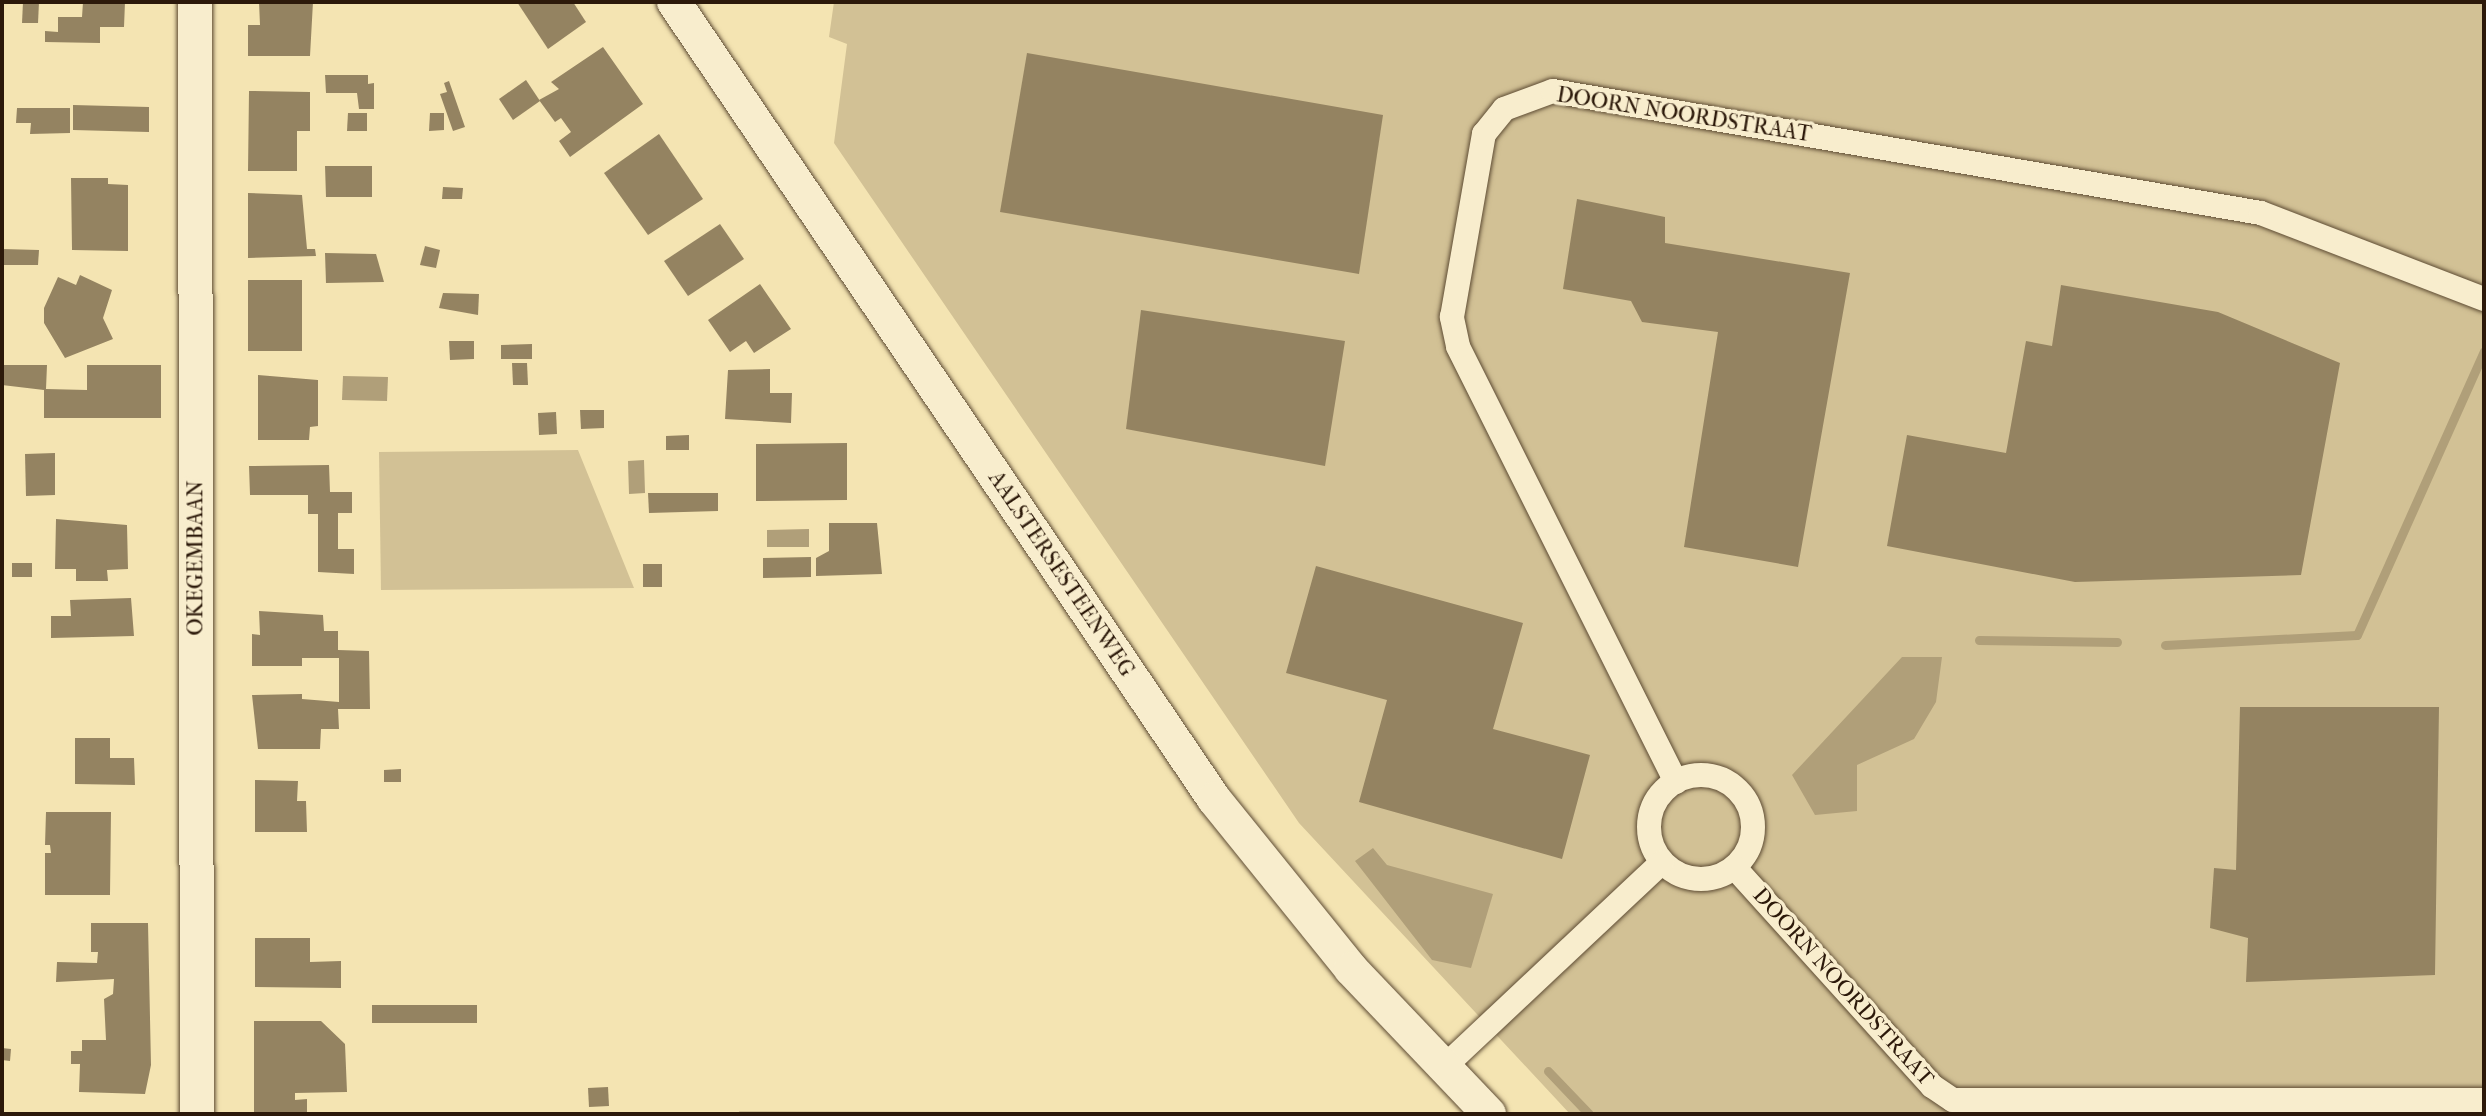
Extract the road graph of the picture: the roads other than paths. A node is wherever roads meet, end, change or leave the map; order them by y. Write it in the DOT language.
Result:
graph roads {
  1 [pos="195,2"];
  2 [pos="674,2"];
  3 [pos="2484,299"];
  4 [pos="1676,782"];
  5 [pos="1662,862"];
  6 [pos="1735,868"];
  7 [pos="1444,1067"];
  8 [pos="2484,1100"];
  9 [pos="197,1114"];
  10 [pos="1489,1114"];
  1 -- 9 [label="main road, OKEGEMBAAN"];
  2 -- 7 [label="main road, AALSTERSESTEENWEG"];
  3 -- 4 [label="street, DOORN NOORDSTRAAT"];
  4 -- 5 [label="street"];
  4 -- 6 [label="street"];
  5 -- 6 [label="street"];
  5 -- 7 [label="street"];
  6 -- 8 [label="street, DOORN NOORDSTRAAT"];
  7 -- 10 [label="main road, AALSTERSESTEENWEG"];
}
